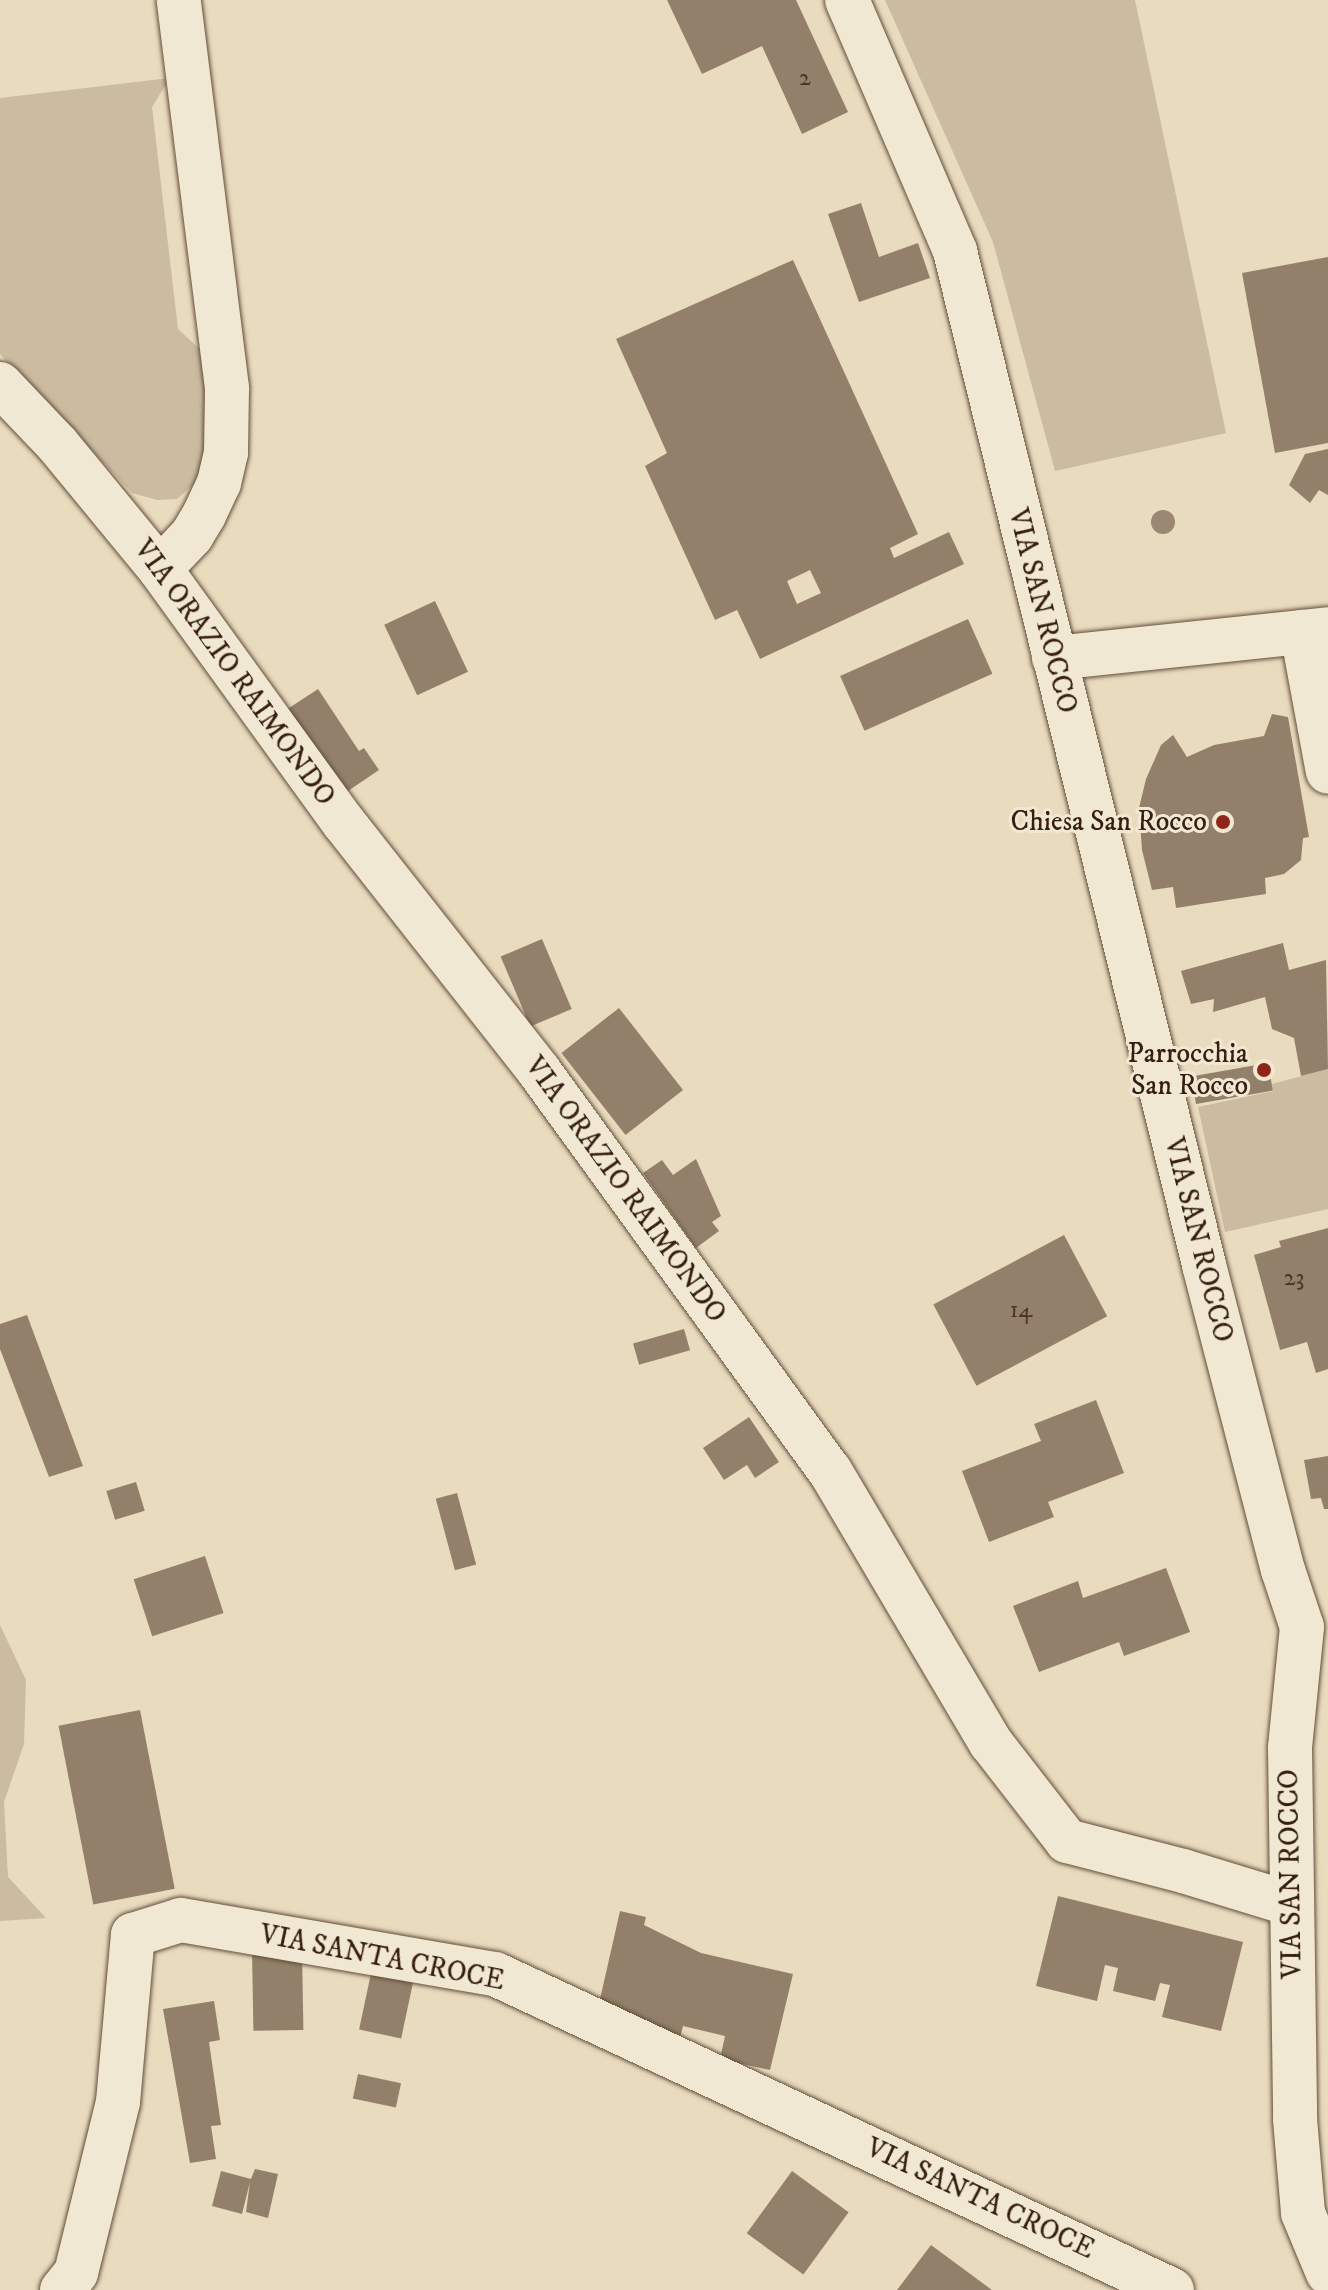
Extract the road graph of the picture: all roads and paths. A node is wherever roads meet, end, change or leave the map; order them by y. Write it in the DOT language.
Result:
graph roads {
  1 [pos="179,0"];
  2 [pos="847,0"];
  3 [pos="0,384"];
  4 [pos="160,569"];
  5 [pos="1315,630"];
  6 [pos="1054,658"];
  7 [pos="1328,772"];
  8 [pos="1315,1624"];
  9 [pos="1291,1904"];
  10 [pos="1328,2273"];
  11 [pos="62,2290"];
  12 [pos="1172,2290"];
  1 -- 4 [label="street"];
  2 -- 6 [label="street, VIA SAN ROCCO"];
  3 -- 4 [label="street, VIA ORAZIO RAIMONDO"];
  4 -- 9 [label="street, VIA ORAZIO RAIMONDO"];
  5 -- 6 [label="street"];
  5 -- 7 [label="street"];
  6 -- 8 [label="street, VIA SAN ROCCO"];
  8 -- 9 [label="street, VIA SAN ROCCO"];
  9 -- 10 [label="street, VIA SAN ROCCO"];
  11 -- 12 [label="street, VIA SANTA CROCE"];
}
